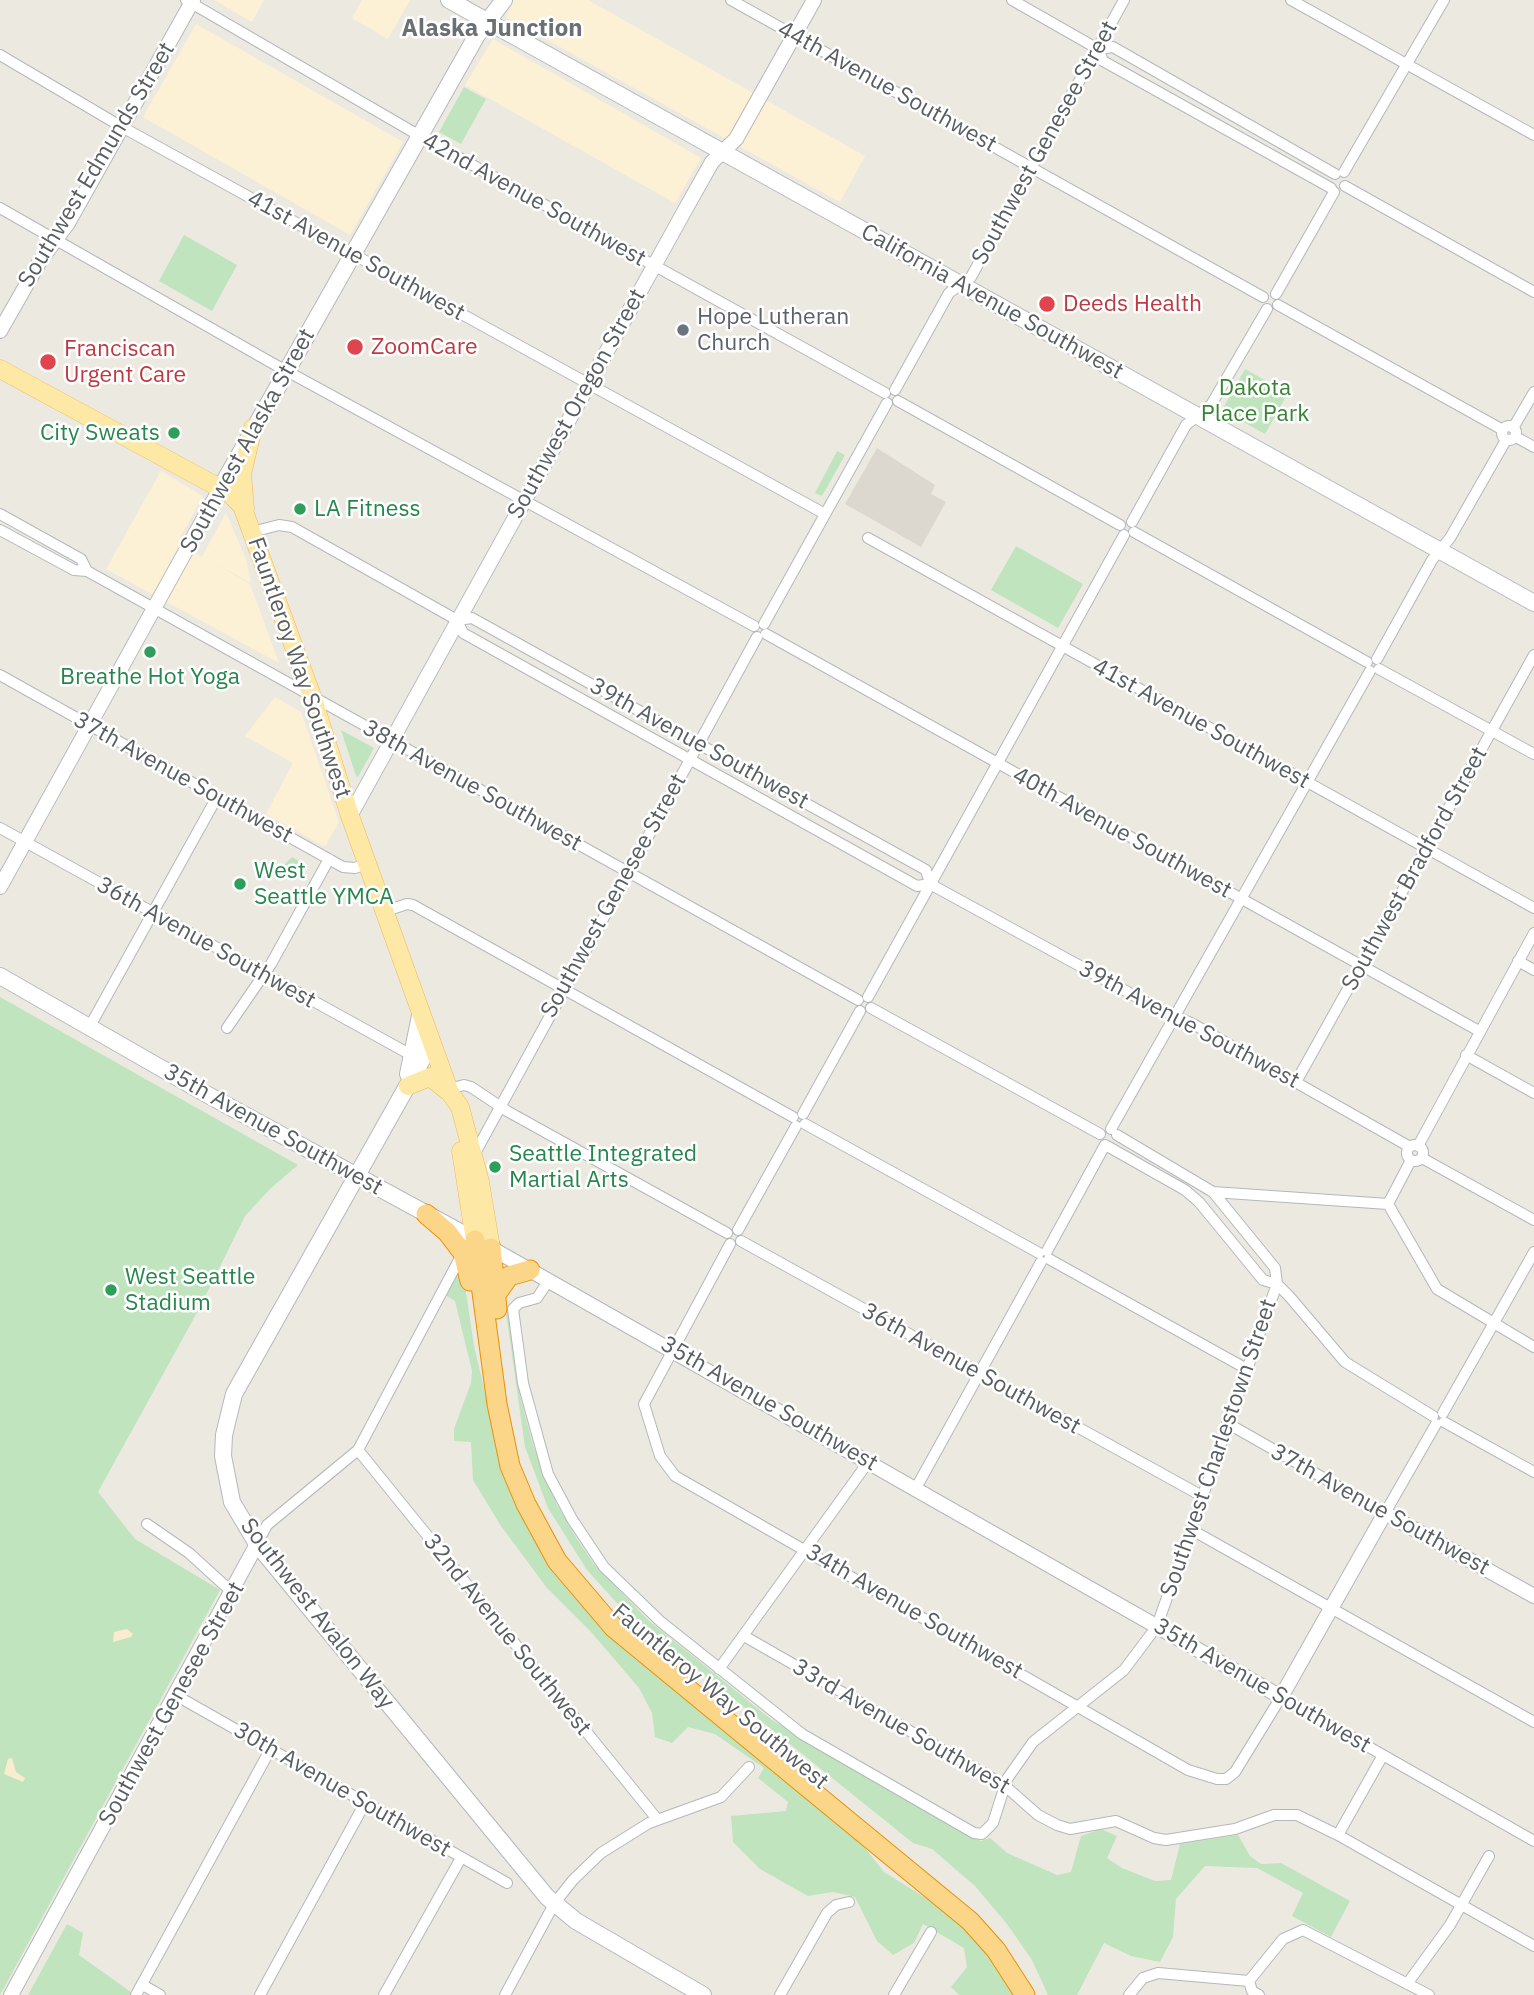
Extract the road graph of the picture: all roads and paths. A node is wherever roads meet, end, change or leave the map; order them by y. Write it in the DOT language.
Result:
graph roads {
  1 [pos="449,0"];
  2 [pos="505,0"];
  3 [pos="731,0"];
  4 [pos="814,0"];
  5 [pos="1012,0"];
  6 [pos="1124,0"];
  7 [pos="1291,0"];
  8 [pos="1444,0"];
  9 [pos="190,1"];
  10 [pos="488,23"];
  11 [pos="794,35"];
  12 [pos="1098,49"];
  13 [pos="0,55"];
  14 [pos="1406,65"];
  15 [pos="122,127"];
  16 [pos="1534,135"];
  17 [pos="420,136"];
  18 [pos="720,153"];
  19 [pos="1031,167"];
  20 [pos="1339,173"];
  21 [pos="1345,186"];
  22 [pos="1332,190"];
  23 [pos="0,208"];
  24 [pos="56,240"];
  25 [pos="353,254"];
  26 [pos="654,266"];
  27 [pos="961,284"];
  28 [pos="1534,292"];
  29 [pos="1273,303"];
  30 [pos="0,331"];
  31 [pos="0,369"];
  32 [pos="286,371"];
  33 [pos="590,383"];
  34 [pos="1534,392"];
  35 [pos="891,397"];
  36 [pos="1198,415"];
  37 [pos="253,428"];
  38 [pos="1510,434"];
  39 [pos="1534,447"];
  40 [pos="220,489"];
  41 [pos="524,501"];
  42 [pos="246,513"];
  43 [pos="0,514"];
  44 [pos="825,514"];
  45 [pos="1128,529"];
  46 [pos="0,530"];
  47 [pos="252,532"];
  48 [pos="868,538"];
  49 [pos="1440,551"];
  50 [pos="88,571"];
  51 [pos="1534,603"];
  52 [pos="154,610"];
  53 [pos="457,620"];
  54 [pos="760,630"];
  55 [pos="1062,647"];
  56 [pos="1534,655"];
  57 [pos="1373,665"];
  58 [pos="0,675"];
  59 [pos="312,696"];
  60 [pos="89,726"];
  61 [pos="1492,731"];
  62 [pos="391,740"];
  63 [pos="698,744"];
  64 [pos="1534,754"];
  65 [pos="690,760"];
  66 [pos="998,763"];
  67 [pos="1308,783"];
  68 [pos="217,797"];
  69 [pos="350,816"];
  70 [pos="0,828"];
  71 [pos="24,843"];
  72 [pos="1426,848"];
  73 [pos="329,859"];
  74 [pos="368,863"];
  75 [pos="627,873"];
  76 [pos="930,884"];
  77 [pos="0,887"];
  78 [pos="1243,900"];
  79 [pos="1534,908"];
  80 [pos="386,911"];
  81 [pos="152,914"];
  82 [pos="1534,933"];
  83 [pos="1518,961"];
  84 [pos="1361,966"];
  85 [pos="1534,970"];
  86 [pos="262,974"];
  87 [pos="0,976"];
  88 [pos="562,989"];
  89 [pos="864,1004"];
  90 [pos="421,1008"];
  91 [pos="1175,1016"];
  92 [pos="90,1026"];
  93 [pos="227,1028"];
  94 [pos="1479,1031"];
  95 [pos="432,1042"];
  96 [pos="1466,1055"];
  97 [pos="416,1062"];
  98 [pos="1296,1082"];
  99 [pos="449,1091"];
  100 [pos="405,1092"];
  101 [pos="1534,1093"];
  102 [pos="500,1103"];
  103 [pos="799,1120"];
  104 [pos="1114,1132"];
  105 [pos="1104,1142"];
  106 [pos="1414,1146"];
  107 [pos="474,1155"];
  108 [pos="1417,1159"];
  109 [pos="356,1177"];
  110 [pos="1213,1192"];
  111 [pos="1388,1204"];
  112 [pos="426,1214"];
  113 [pos="1534,1220"];
  114 [pos="734,1237"];
  115 [pos="476,1247"];
  116 [pos="1534,1252"];
  117 [pos="1044,1256"];
  118 [pos="530,1270"];
  119 [pos="549,1280"];
  120 [pos="1277,1284"];
  121 [pos="495,1296"];
  122 [pos="1494,1324"];
  123 [pos="1534,1347"];
  124 [pos="672,1349"];
  125 [pos="1245,1368"];
  126 [pos="979,1373"];
  127 [pos="1439,1419"];
  128 [pos="1227,1423"];
  129 [pos="358,1450"];
  130 [pos="869,1461"];
  131 [pos="1534,1472"];
  132 [pos="916,1488"];
  133 [pos="1202,1496"];
  134 [pos="1385,1513"];
  135 [pos="147,1524"];
  136 [pos="1190,1529"];
  137 [pos="257,1544"];
  138 [pos="806,1549"];
  139 [pos="233,1592"];
  140 [pos="1534,1596"];
  141 [pos="1331,1608"];
  142 [pos="1157,1626"];
  143 [pos="744,1636"];
  144 [pos="719,1669"];
  145 [pos="177,1696"];
  146 [pos="1281,1697"];
  147 [pos="1078,1706"];
  148 [pos="1534,1722"];
  149 [pos="270,1750"];
  150 [pos="1383,1755"];
  151 [pos="749,1767"];
  152 [pos="1004,1785"];
  153 [pos="365,1803"];
  154 [pos="657,1819"];
  155 [pos="982,1834"];
  156 [pos="1338,1835"];
  157 [pos="1534,1841"];
  158 [pos="1489,1856"];
  159 [pos="461,1857"];
  160 [pos="507,1883"];
  161 [pos="849,1902"];
  162 [pos="554,1904"];
  163 [pos="1461,1905"];
  164 [pos="931,1932"];
  165 [pos="1534,1946"];
  166 [pos="1407,1984"];
  167 [pos="140,1990"];
  168 [pos="1252,1990"];
  169 [pos="11,1995"];
  170 [pos="160,1995"];
  171 [pos="260,1995"];
  172 [pos="384,1995"];
  173 [pos="505,1995"];
  174 [pos="703,1995"];
  175 [pos="780,1995"];
  176 [pos="894,1995"];
  177 [pos="1025,1995"];
  178 [pos="1037,1995"];
  179 [pos="1129,1995"];
  180 [pos="1429,1995"];
  1 -- 10 [label="main road, California Avenue Southwest"];
  2 -- 10 [label="main road, Southwest Alaska Street"];
  3 -- 11 [label="street, 44th Avenue Southwest"];
  4 -- 11 [label="street, Southwest Oregon Street"];
  5 -- 12 [label="street"];
  6 -- 12 [label="street, Southwest Genesee Street"];
  7 -- 14 [label="street"];
  8 -- 14 [label="street"];
  9 -- 15 [label="street, Southwest Edmunds Street"];
  9 -- 17 [label="street, 42nd Avenue Southwest"];
  10 -- 17 [label="main road, Southwest Alaska Street"];
  10 -- 18 [label="main road, California Avenue Southwest"];
  11 -- 18 [label="street, Southwest Oregon Street"];
  11 -- 19 [label="street, 44th Avenue Southwest"];
  12 -- 19 [label="street, Southwest Genesee Street"];
  12 -- 20 [label="street"];
  12 -- 22 [label="street"];
  13 -- 15 [label="street, 41st Avenue Southwest"];
  14 -- 16 [label="street"];
  14 -- 20 [label="street"];
  15 -- 24 [label="street, Southwest Edmunds Street"];
  15 -- 25 [label="street, 41st Avenue Southwest"];
  17 -- 25 [label="main road, Southwest Alaska Street"];
  17 -- 26 [label="street, 42nd Avenue Southwest"];
  18 -- 26 [label="street, Southwest Oregon Street"];
  18 -- 27 [label="main road, California Avenue Southwest"];
  19 -- 27 [label="street, Southwest Genesee Street"];
  19 -- 29 [label="street, 44th Avenue Southwest"];
  20 -- 21 [label="street"];
  20 -- 22 [label="street"];
  21 -- 22 [label="street"];
  21 -- 28 [label="street"];
  22 -- 29 [label="street"];
  23 -- 24 [label="street, 40th Avenue Southwest"];
  24 -- 30 [label="street, Southwest Edmunds Street"];
  24 -- 32 [label="street, 40th Avenue Southwest"];
  25 -- 32 [label="main road, Southwest Alaska Street"];
  25 -- 33 [label="street, 41st Avenue Southwest"];
  26 -- 33 [label="street, Southwest Oregon Street"];
  26 -- 35 [label="street, 42nd Avenue Southwest"];
  27 -- 35 [label="street, Southwest Genesee Street"];
  27 -- 36 [label="main road, California Avenue Southwest"];
  29 -- 36 [label="street"];
  29 -- 38 [label="street"];
  31 -- 40 [label="main road, Fauntleroy Way Southwest"];
  32 -- 37 [label="main road, Southwest Alaska Street"];
  32 -- 41 [label="street, 40th Avenue Southwest"];
  33 -- 41 [label="street, Southwest Oregon Street"];
  33 -- 44 [label="street, 41st Avenue Southwest"];
  34 -- 38 [label="street"];
  35 -- 44 [label="street, Southwest Genesee Street"];
  35 -- 45 [label="street, 42nd Avenue Southwest"];
  36 -- 45 [label="street"];
  36 -- 49 [label="main road, California Avenue Southwest"];
  37 -- 40 [label="main road, Southwest Alaska Street"];
  37 -- 42 [label="main road"];
  38 -- 39 [label="street"];
  38 -- 49 [label="street"];
  40 -- 42 [label="main road, Fauntleroy Way Southwest"];
  40 -- 52 [label="street, Southwest Alaska Street"];
  41 -- 53 [label="street, Southwest Oregon Street"];
  41 -- 54 [label="street, 40th Avenue Southwest"];
  42 -- 47 [label="main road, Fauntleroy Way Southwest"];
  43 -- 50 [label="street, 38th Avenue Southwest"];
  44 -- 54 [label="street, Southwest Genesee Street"];
  45 -- 55 [label="street"];
  45 -- 57 [label="street, 42nd Avenue Southwest"];
  46 -- 50 [label="street, 38th Avenue Southwest"];
  47 -- 53 [label="street, 39th Avenue Southwest"];
  47 -- 59 [label="main road, Fauntleroy Way Southwest"];
  48 -- 55 [label="street, 41st Avenue Southwest"];
  49 -- 51 [label="main road, California Avenue Southwest"];
  49 -- 57 [label="street"];
  50 -- 52 [label="street, 38th Avenue Southwest"];
  52 -- 59 [label="street, 38th Avenue Southwest"];
  52 -- 60 [label="street, Southwest Alaska Street"];
  53 -- 62 [label="street, Southwest Oregon Street"];
  53 -- 63 [label="street, 39th Avenue Southwest"];
  53 -- 65 [label="street, 39th Avenue Southwest"];
  54 -- 63 [label="street, Southwest Genesee Street"];
  54 -- 66 [label="street, 40th Avenue Southwest"];
  55 -- 66 [label="street"];
  55 -- 67 [label="street, 41st Avenue Southwest"];
  56 -- 61 [label="street, Southwest Bradford Street"];
  57 -- 61 [label="street, 42nd Avenue Southwest"];
  57 -- 67 [label="street"];
  58 -- 60 [label="street, 37th Avenue Southwest"];
  59 -- 62 [label="street, 38th Avenue Southwest"];
  59 -- 69 [label="main road, Fauntleroy Way Southwest"];
  60 -- 68 [label="street, 37th Avenue Southwest"];
  60 -- 71 [label="street, Southwest Alaska Street"];
  61 -- 64 [label="street, 42nd Avenue Southwest"];
  61 -- 72 [label="street, Southwest Bradford Street"];
  62 -- 69 [label="street, Southwest Oregon Street"];
  62 -- 75 [label="street, 38th Avenue Southwest"];
  63 -- 65 [label="street, Southwest Genesee Street"];
  63 -- 76 [label="street, 39th Avenue Southwest"];
  65 -- 75 [label="street, Southwest Genesee Street"];
  65 -- 76 [label="street, 39th Avenue Southwest"];
  66 -- 76 [label="street"];
  66 -- 78 [label="street, 40th Avenue Southwest"];
  67 -- 72 [label="street, 41st Avenue Southwest"];
  67 -- 78 [label="street"];
  68 -- 73 [label="street, 37th Avenue Southwest"];
  68 -- 81 [label="street"];
  69 -- 74 [label="main road, Fauntleroy Way Southwest"];
  70 -- 71 [label="street, 36th Avenue Southwest"];
  71 -- 77 [label="street, Southwest Alaska Street"];
  71 -- 81 [label="street, 36th Avenue Southwest"];
  72 -- 79 [label="street, 41st Avenue Southwest"];
  72 -- 84 [label="street, Southwest Bradford Street"];
  73 -- 74 [label="street, 37th Avenue Southwest"];
  73 -- 86 [label="street"];
  74 -- 80 [label="main road, Fauntleroy Way Southwest"];
  75 -- 88 [label="street, Southwest Genesee Street"];
  75 -- 89 [label="street, 38th Avenue Southwest"];
  76 -- 89 [label="street"];
  76 -- 91 [label="street, 39th Avenue Southwest"];
  78 -- 84 [label="street, 40th Avenue Southwest"];
  78 -- 91 [label="street"];
  80 -- 88 [label="street"];
  80 -- 90 [label="main road, Fauntleroy Way Southwest"];
  81 -- 86 [label="street, 36th Avenue Southwest"];
  81 -- 92 [label="street"];
  82 -- 83 [label="street"];
  83 -- 85 [label="street"];
  83 -- 94 [label="street"];
  84 -- 94 [label="street, 40th Avenue Southwest"];
  84 -- 98 [label="street, Southwest Bradford Street"];
  86 -- 93 [label="street"];
  86 -- 97 [label="street, 36th Avenue Southwest"];
  87 -- 92 [label="main road, 35th Avenue Southwest"];
  88 -- 102 [label="street, Southwest Genesee Street"];
  88 -- 103 [label="street"];
  89 -- 103 [label="street"];
  89 -- 105 [label="street, 38th Avenue Southwest"];
  90 -- 95 [label="main road, Fauntleroy Way Southwest"];
  90 -- 97 [label="main road, Southwest Avalon Way"];
  91 -- 98 [label="street, 39th Avenue Southwest"];
  91 -- 104 [label="street"];
  92 -- 109 [label="main road, 35th Avenue Southwest"];
  94 -- 96 [label="street"];
  95 -- 97 [label="main road, Southwest Avalon Way"];
  95 -- 99 [label="main road, Fauntleroy Way Southwest"];
  96 -- 101 [label="street"];
  96 -- 106 [label="street"];
  97 -- 100 [label="main road, Southwest Avalon Way"];
  98 -- 106 [label="street, 39th Avenue Southwest"];
  99 -- 100 [label="main road"];
  99 -- 102 [label="street, 36th Avenue Southwest"];
  99 -- 107 [label="main road, Fauntleroy Way Southwest"];
  99 -- 115 [label="main road, Fauntleroy Way Southwest"];
  100 -- 109 [label="main road, Southwest Avalon Way"];
  102 -- 107 [label="street, Southwest Genesee Street"];
  102 -- 114 [label="street, 36th Avenue Southwest"];
  103 -- 114 [label="street"];
  103 -- 117 [label="street"];
  104 -- 105 [label="street"];
  104 -- 105 [label="street"];
  104 -- 110 [label="street"];
  105 -- 117 [label="street"];
  105 -- 120 [label="street, 38th Avenue Southwest"];
  106 -- 108 [label="street"];
  107 -- 115 [label="main road, Fauntleroy Way Southwest"];
  108 -- 111 [label="street"];
  108 -- 113 [label="street"];
  109 -- 112 [label="main road, 35th Avenue Southwest"];
  109 -- 137 [label="main road, Southwest Avalon Way"];
  110 -- 111 [label="street"];
  110 -- 120 [label="street"];
  111 -- 122 [label="street"];
  112 -- 115 [label="highway"];
  114 -- 124 [label="street"];
  114 -- 126 [label="street, 36th Avenue Southwest"];
  115 -- 118 [label="street, 35th Avenue Southwest"];
  115 -- 121 [label="highway, Fauntleroy Way Southwest"];
  115 -- 129 [label="street, Southwest Genesee Street"];
  115 -- 177 [label="highway, Fauntleroy Way Southwest"];
  116 -- 122 [label="street"];
  117 -- 125 [label="street"];
  117 -- 126 [label="street"];
  118 -- 119 [label="street, 35th Avenue Southwest"];
  118 -- 121 [label="highway"];
  119 -- 124 [label="street, 35th Avenue Southwest"];
  119 -- 144 [label="street, Fauntleroy Way Southwest"];
  120 -- 125 [label="street, Southwest Charlestown Street"];
  120 -- 127 [label="street"];
  121 -- 178 [label="highway, Fauntleroy Way Southwest"];
  122 -- 123 [label="street"];
  122 -- 127 [label="street"];
  124 -- 130 [label="street, 35th Avenue Southwest"];
  124 -- 138 [label="street, 34th Avenue Southwest"];
  125 -- 128 [label="street, Southwest Charlestown Street"];
  126 -- 132 [label="street"];
  126 -- 133 [label="street, 36th Avenue Southwest"];
  127 -- 131 [label="street"];
  127 -- 134 [label="street"];
  128 -- 133 [label="street, Southwest Charlestown Street"];
  128 -- 134 [label="street, 37th Avenue Southwest"];
  129 -- 137 [label="street, Southwest Genesee Street"];
  129 -- 154 [label="street, 32nd Avenue Southwest"];
  130 -- 132 [label="street, 35th Avenue Southwest"];
  130 -- 138 [label="street"];
  132 -- 142 [label="street, 35th Avenue Southwest"];
  133 -- 136 [label="street, Southwest Charlestown Street"];
  134 -- 140 [label="street, 37th Avenue Southwest"];
  134 -- 141 [label="street"];
  135 -- 139 [label="street"];
  136 -- 141 [label="street"];
  136 -- 142 [label="street, Southwest Charlestown Street"];
  137 -- 139 [label="street, Southwest Genesee Street"];
  137 -- 162 [label="main road, Southwest Avalon Way"];
  138 -- 143 [label="street"];
  138 -- 147 [label="street, 34th Avenue Southwest"];
  139 -- 145 [label="street, Southwest Genesee Street"];
  141 -- 146 [label="street"];
  141 -- 148 [label="street"];
  142 -- 146 [label="street, 35th Avenue Southwest"];
  142 -- 147 [label="street, Southwest Charlestown Street"];
  143 -- 144 [label="street"];
  143 -- 152 [label="street, 33rd Avenue Southwest"];
  144 -- 155 [label="street, Fauntleroy Way Southwest"];
  145 -- 149 [label="street, 30th Avenue Southwest"];
  145 -- 169 [label="street, Southwest Genesee Street"];
  146 -- 147 [label="street, 34th Avenue Southwest"];
  146 -- 150 [label="street, 35th Avenue Southwest"];
  147 -- 152 [label="street, Southwest Charlestown Street"];
  149 -- 153 [label="street, 30th Avenue Southwest"];
  149 -- 167 [label="street"];
  150 -- 156 [label="street"];
  150 -- 157 [label="street, 35th Avenue Southwest"];
  151 -- 154 [label="street"];
  152 -- 155 [label="street, Southwest Charlestown Street"];
  152 -- 156 [label="street, 33rd Avenue Southwest"];
  153 -- 159 [label="street, 30th Avenue Southwest"];
  153 -- 171 [label="street"];
  154 -- 162 [label="street"];
  156 -- 163 [label="street"];
  158 -- 163 [label="street"];
  159 -- 160 [label="street, 30th Avenue Southwest"];
  159 -- 172 [label="street"];
  161 -- 175 [label="street"];
  162 -- 173 [label="street"];
  162 -- 174 [label="main road, Southwest Avalon Way"];
  163 -- 165 [label="street"];
  163 -- 166 [label="street"];
  164 -- 176 [label="street"];
  166 -- 168 [label="street"];
  166 -- 180 [label="street"];
  167 -- 170 [label="street"];
  168 -- 179 [label="street"];
}
